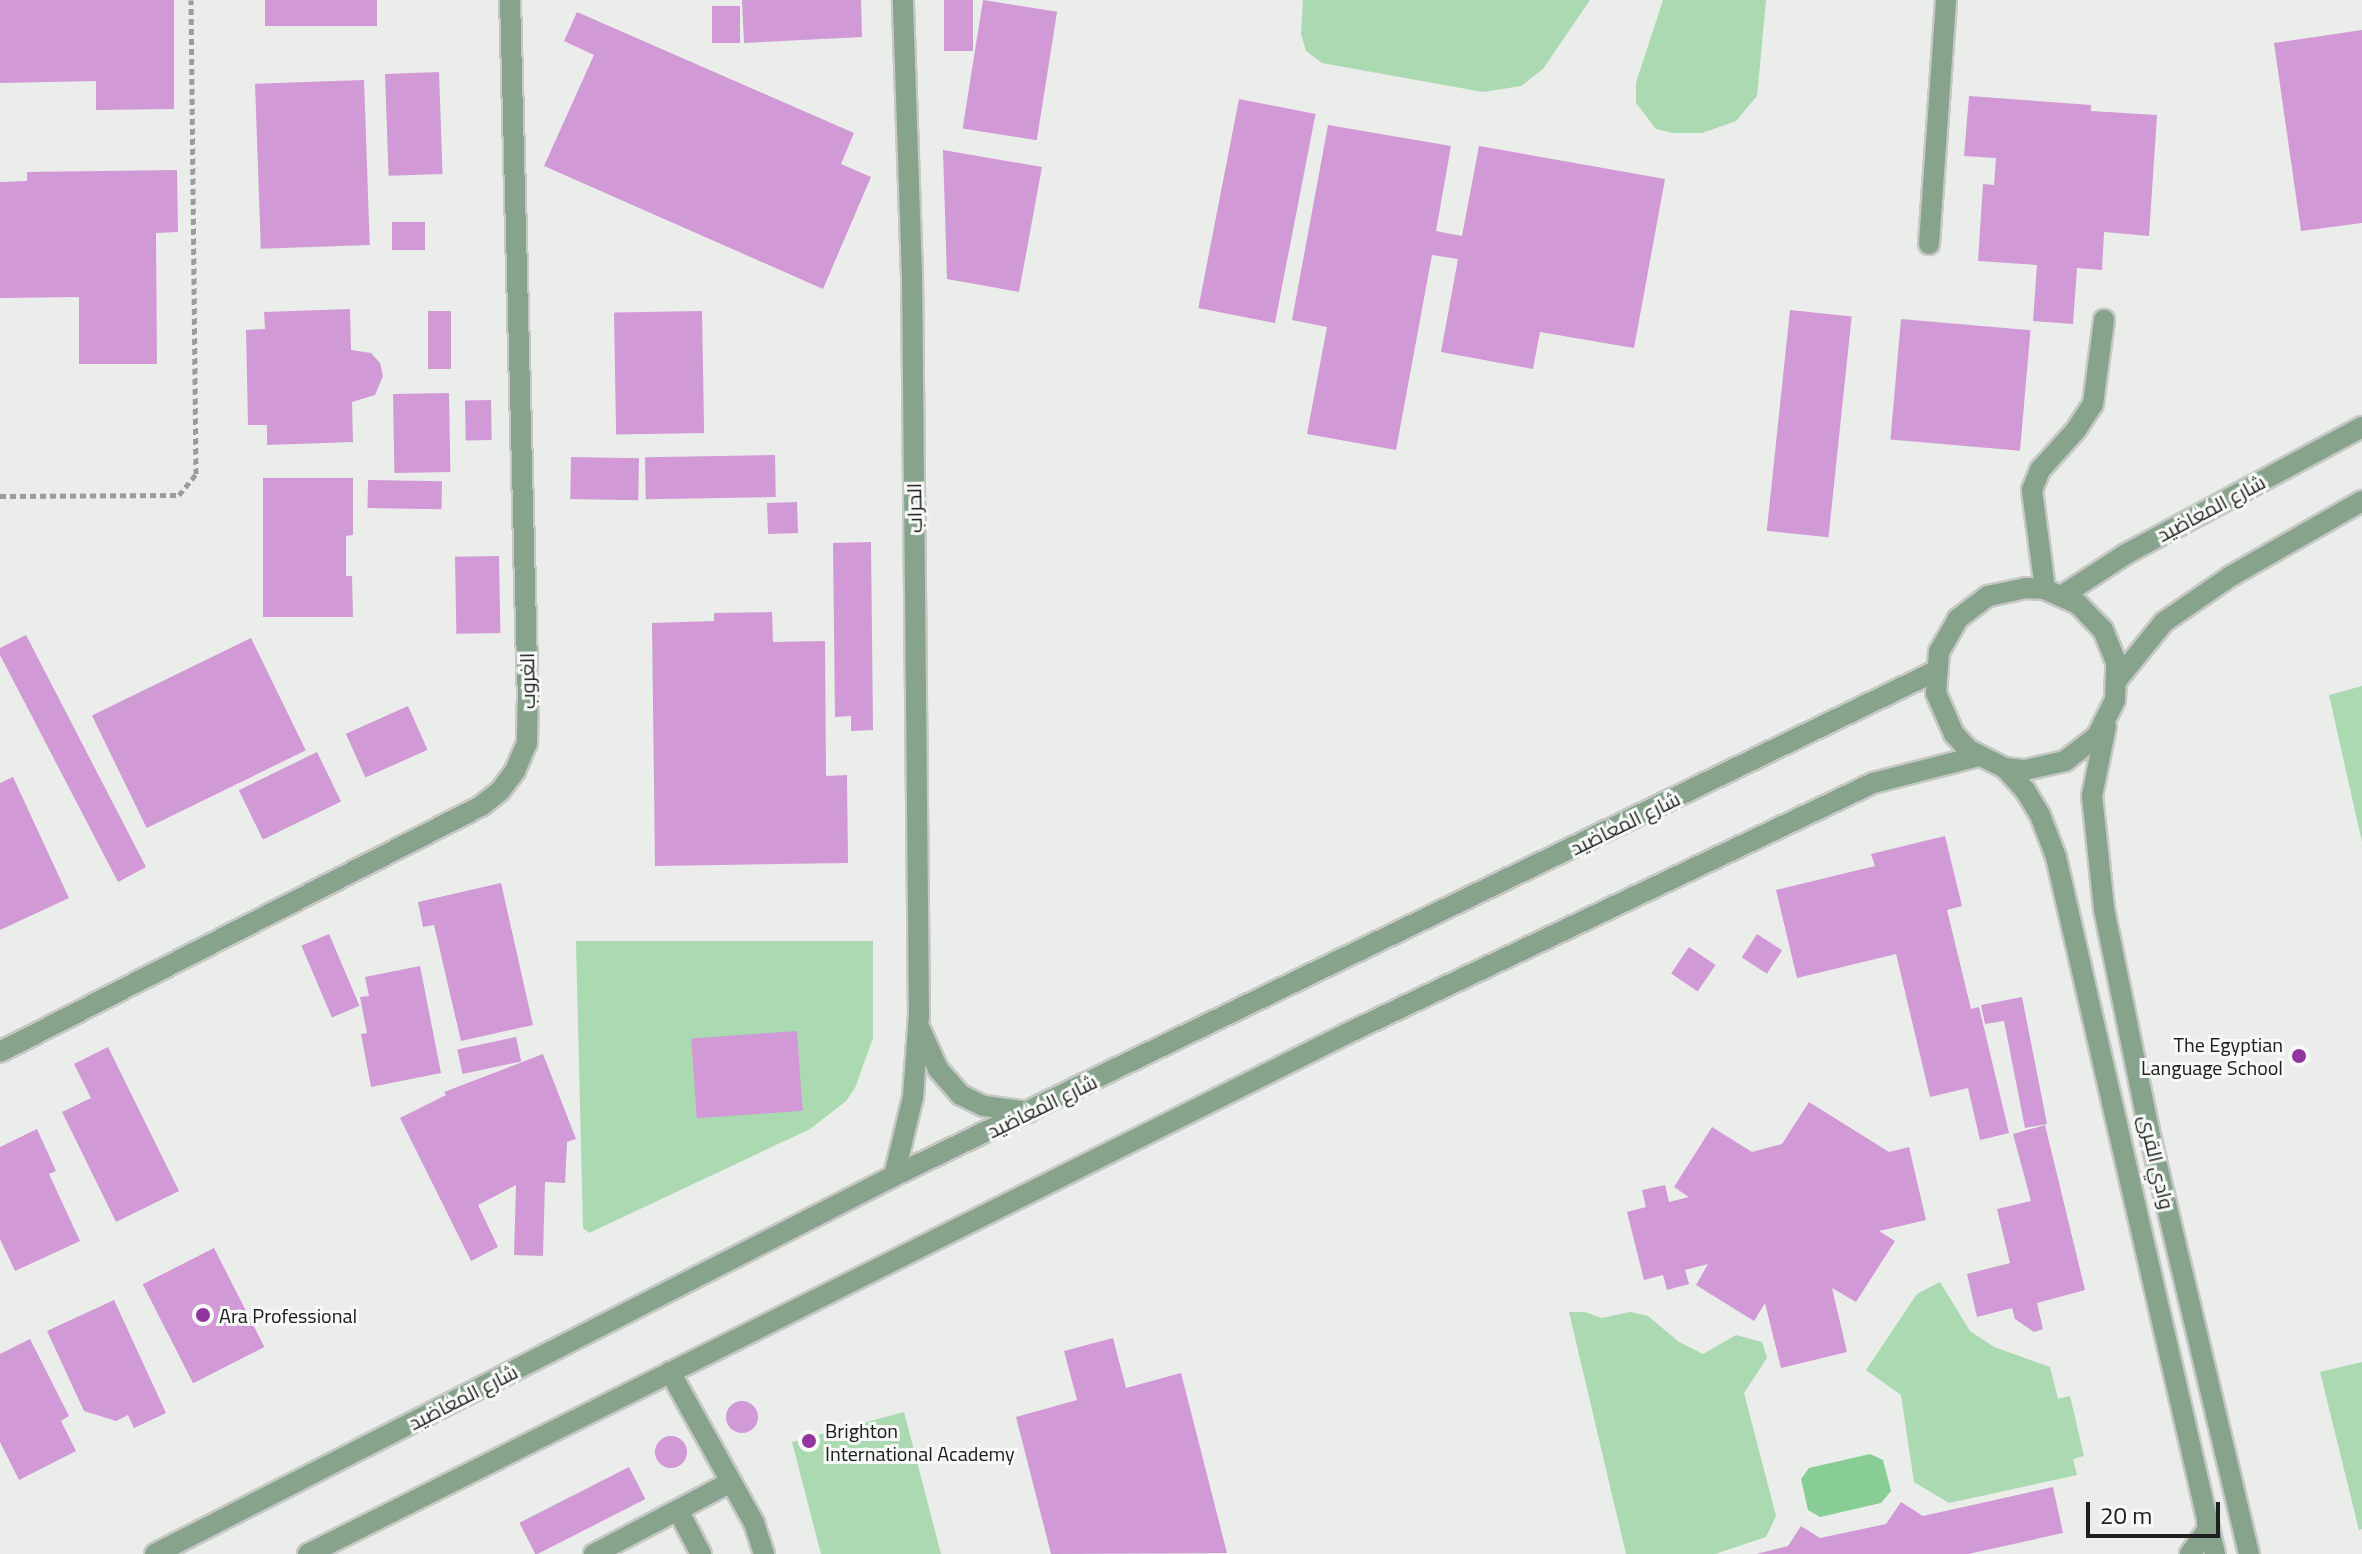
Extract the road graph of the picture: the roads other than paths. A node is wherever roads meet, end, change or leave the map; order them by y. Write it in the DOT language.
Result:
graph roads {
  1 [pos="510,0"];
  2 [pos="903,0"];
  3 [pos="1946,0"];
  4 [pos="1929,244"];
  5 [pos="2104,320"];
  6 [pos="2362,427"];
  7 [pos="2362,501"];
  8 [pos="2054,592"];
  9 [pos="1936,671"];
  10 [pos="2117,680"];
  11 [pos="2108,718"];
  12 [pos="1979,756"];
  13 [pos="2005,768"];
  14 [pos="919,1015"];
  15 [pos="0,1052"];
  16 [pos="1029,1112"];
  17 [pos="894,1176"];
  18 [pos="670,1372"];
  19 [pos="731,1482"];
  20 [pos="2202,1501"];
  21 [pos="678,1510"];
  22 [pos="155,1554"];
  23 [pos="308,1554"];
  24 [pos="594,1554"];
  25 [pos="701,1554"];
  26 [pos="764,1554"];
  27 [pos="2190,1554"];
  28 [pos="2215,1554"];
  29 [pos="2249,1554"];
  1 -- 15 [label="street, الغروب"];
  2 -- 14 [label="street, الحراب"];
  3 -- 4 [label="street"];
  5 -- 8 [label="street"];
  6 -- 8 [label="street, شارع المعاضيد"];
  7 -- 10 [label="street"];
  8 -- 9 [label="street"];
  8 -- 10 [label="street"];
  9 -- 12 [label="street"];
  9 -- 16 [label="street, شارع المعاضيد"];
  10 -- 11 [label="street"];
  11 -- 13 [label="street"];
  11 -- 29 [label="street, وادي القرى"];
  12 -- 13 [label="street"];
  12 -- 18 [label="street"];
  13 -- 20 [label="street, وادي القرى"];
  14 -- 16 [label="street, الحراب"];
  14 -- 17 [label="street, الحراب"];
  16 -- 17 [label="street, شارع المعاضيد"];
  17 -- 22 [label="street, شارع المعاضيد"];
  18 -- 19 [label="street"];
  18 -- 23 [label="street"];
  19 -- 21 [label="street"];
  19 -- 26 [label="street"];
  20 -- 27 [label="street"];
  20 -- 28 [label="street, وادي القرى"];
  21 -- 24 [label="street"];
  21 -- 25 [label="street"];
}
